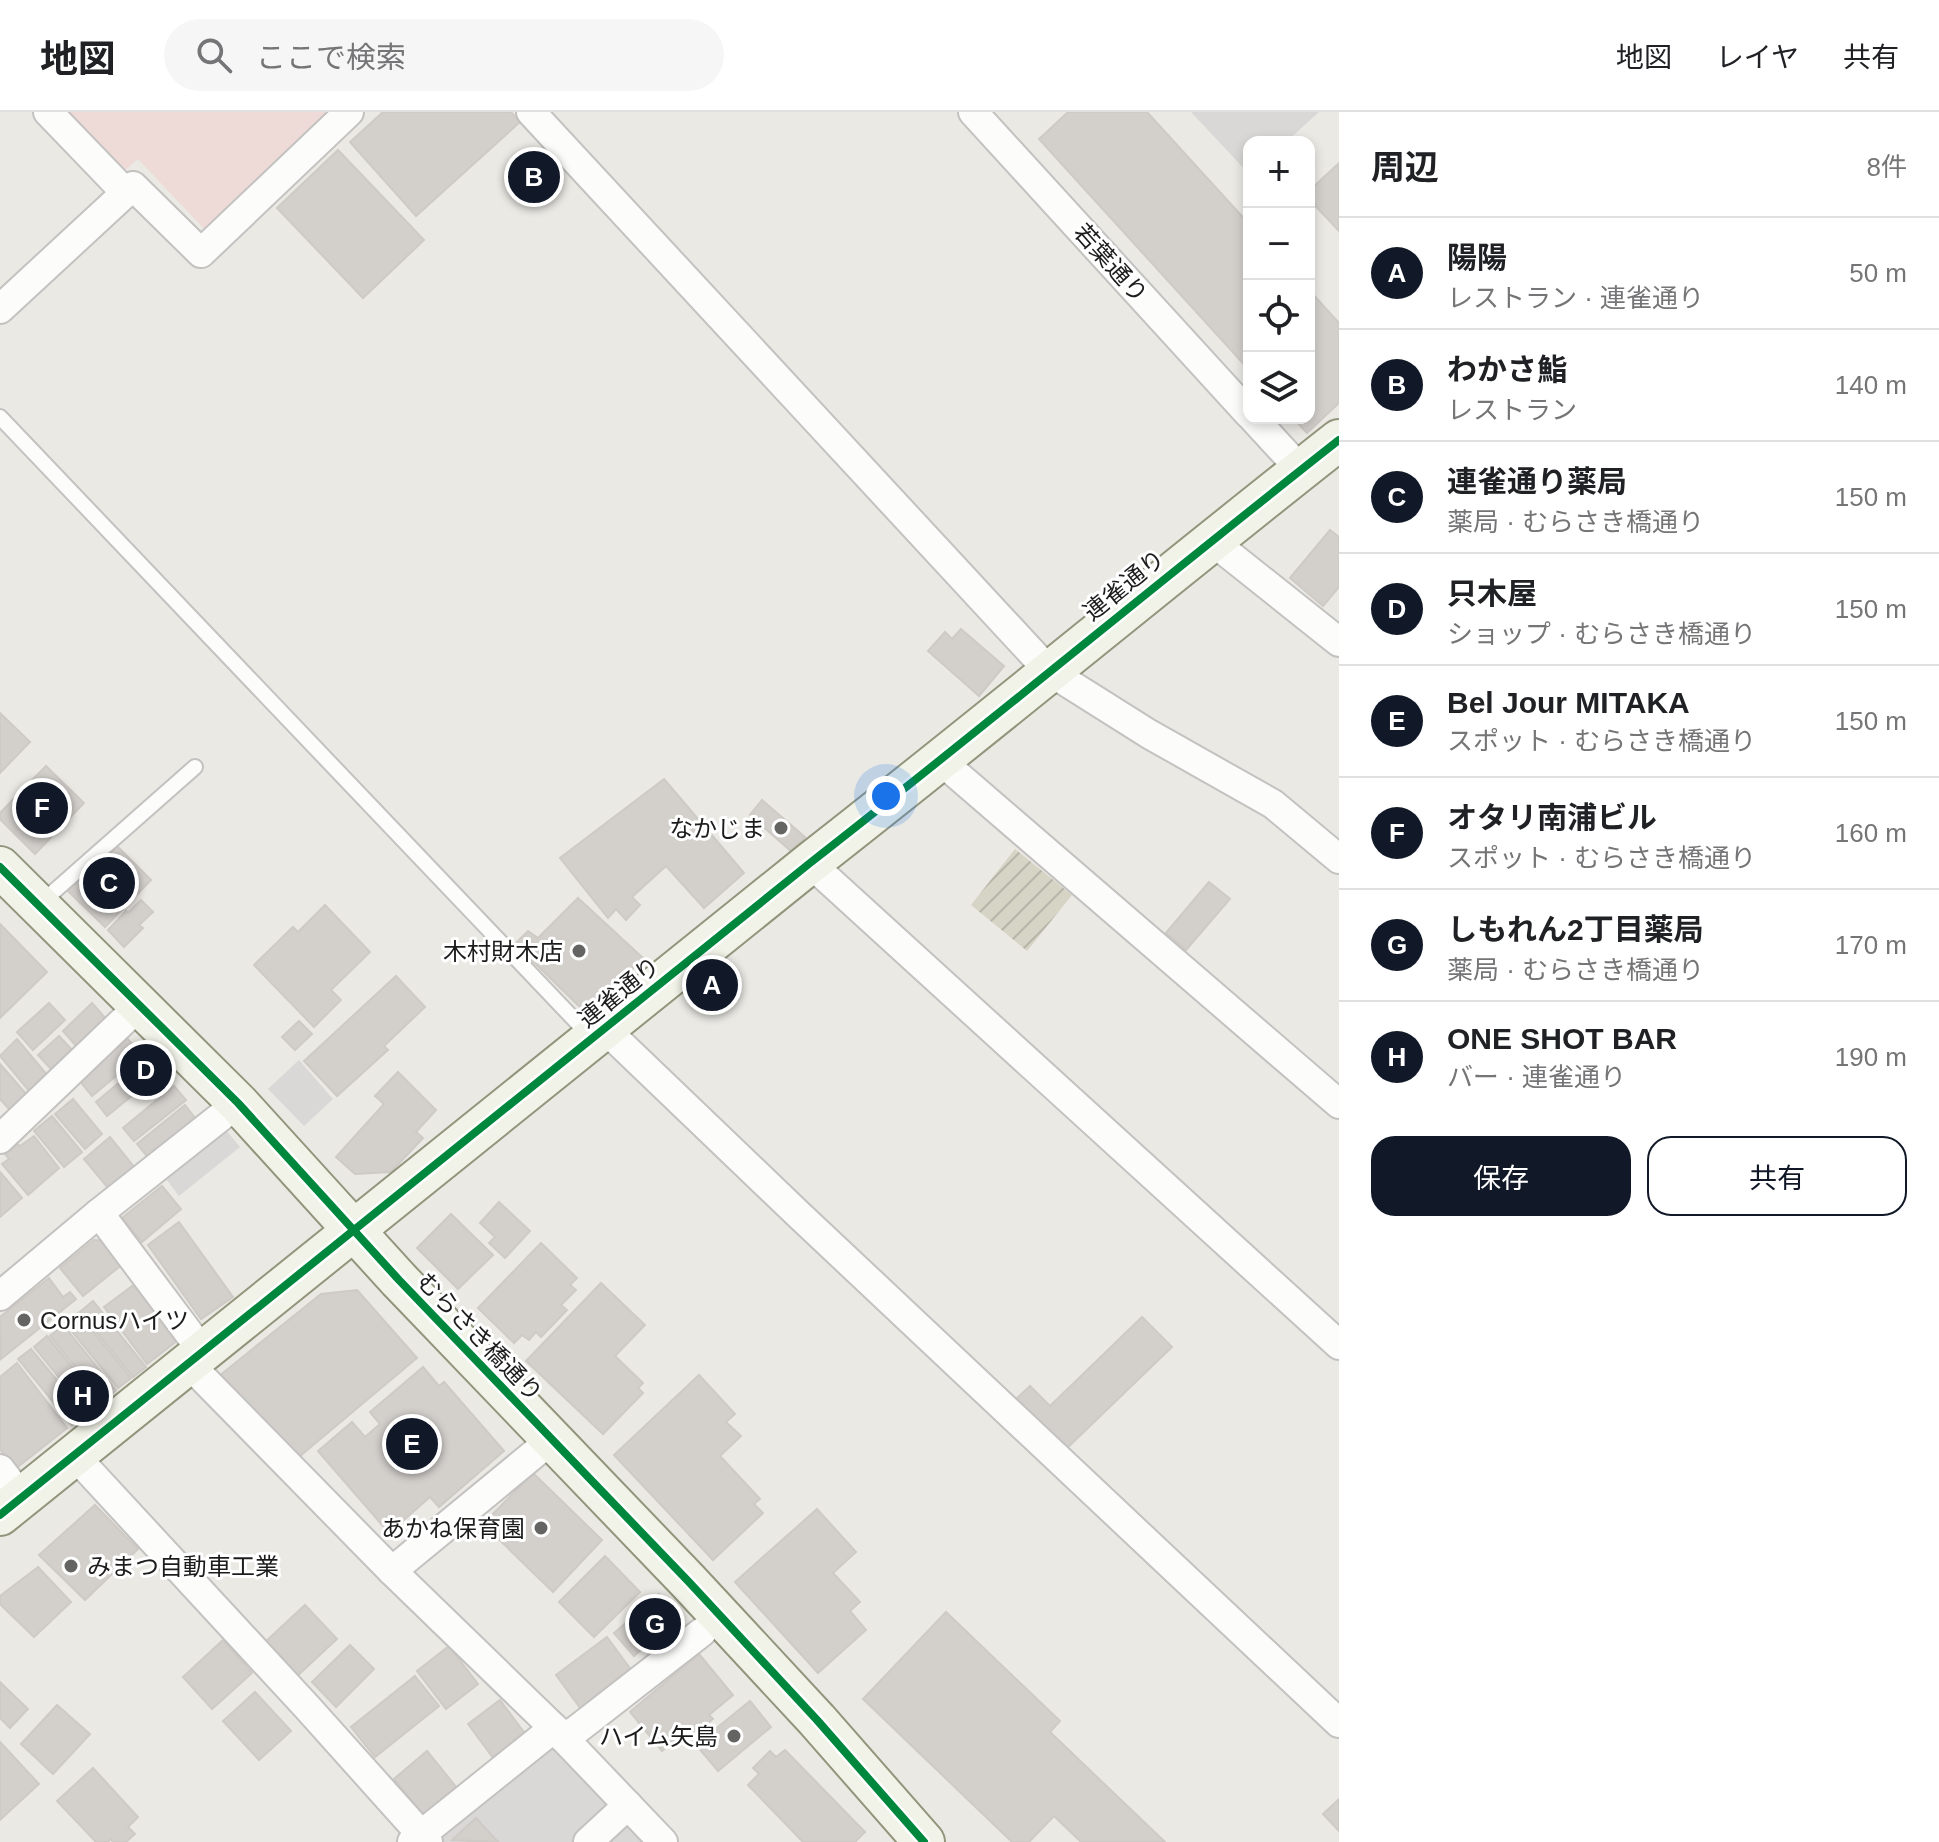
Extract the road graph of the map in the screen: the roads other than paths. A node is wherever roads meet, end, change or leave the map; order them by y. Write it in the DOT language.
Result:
graph roads {
  1 [pos="48,112"];
  2 [pos="349,112"];
  3 [pos="531,112"];
  4 [pos="973,112"];
  5 [pos="126,193"];
  6 [pos="0,309"];
  7 [pos="1243,407"];
  8 [pos="0,417"];
  9 [pos="1258,424"];
  10 [pos="1339,440"];
  11 [pos="1301,470"];
  12 [pos="1211,540"];
  13 [pos="1339,642"];
  14 [pos="1049,671"];
  15 [pos="941,761"];
  16 [pos="195,767"];
  17 [pos="1339,859"];
  18 [pos="810,863"];
  19 [pos="2,874"];
  20 [pos="39,905"];
  21 [pos="140,1005"];
  22 [pos="599,1034"];
  23 [pos="238,1103"];
  24 [pos="1339,1104"];
  25 [pos="0,1139"];
  26 [pos="99,1213"];
  27 [pos="354,1230"];
  28 [pos="0,1296"];
  29 [pos="1339,1345"];
  30 [pos="196,1358"];
  31 [pos="551,1440"];
  32 [pos="75,1456"];
  33 [pos="7,1494"];
  34 [pos="392,1571"];
  35 [pos="702,1632"];
  36 [pos="1339,1723"];
  37 [pos="558,1733"];
  38 [pos="628,1805"];
  39 [pos="420,1840"];
  40 [pos="588,1842"];
  41 [pos="663,1842"];
  42 [pos="924,1842"];
  1 -- 5 [label="street"];
  2 -- 5 [label="street"];
  3 -- 14 [label="street"];
  4 -- 7 [label="street, 若葉通り"];
  5 -- 6 [label="street"];
  8 -- 22 [label="lane"];
  9 -- 11 [label="street, 若葉通り"];
  10 -- 11 [label="main road, 連雀通り"];
  11 -- 12 [label="main road, 連雀通り"];
  12 -- 13 [label="street"];
  12 -- 14 [label="main road, 連雀通り"];
  14 -- 15 [label="main road, 連雀通り"];
  14 -- 17 [label="street"];
  15 -- 18 [label="main road, 連雀通り"];
  15 -- 24 [label="street"];
  16 -- 20 [label="lane"];
  18 -- 22 [label="main road, 連雀通り"];
  18 -- 29 [label="street"];
  19 -- 20 [label="main road, むらさき橋通り"];
  20 -- 21 [label="main road, むらさき橋通り"];
  21 -- 23 [label="main road, むらさき橋通り"];
  21 -- 25 [label="street"];
  22 -- 27 [label="main road, 連雀通り"];
  22 -- 36 [label="street"];
  23 -- 26 [label="street"];
  23 -- 27 [label="main road, むらさき橋通り"];
  26 -- 28 [label="street"];
  26 -- 30 [label="street"];
  27 -- 30 [label="main road, 連雀通り"];
  27 -- 31 [label="main road, むらさき橋通り"];
  30 -- 32 [label="main road, 連雀通り"];
  30 -- 34 [label="street"];
  31 -- 34 [label="street"];
  31 -- 42 [label="main road, むらさき橋通り"];
  32 -- 33 [label="main road, 連雀通り"];
  32 -- 39 [label="street"];
  34 -- 37 [label="street"];
  35 -- 37 [label="street"];
  37 -- 38 [label="street"];
  37 -- 39 [label="street"];
  38 -- 40 [label="street"];
  38 -- 41 [label="street"];
}
